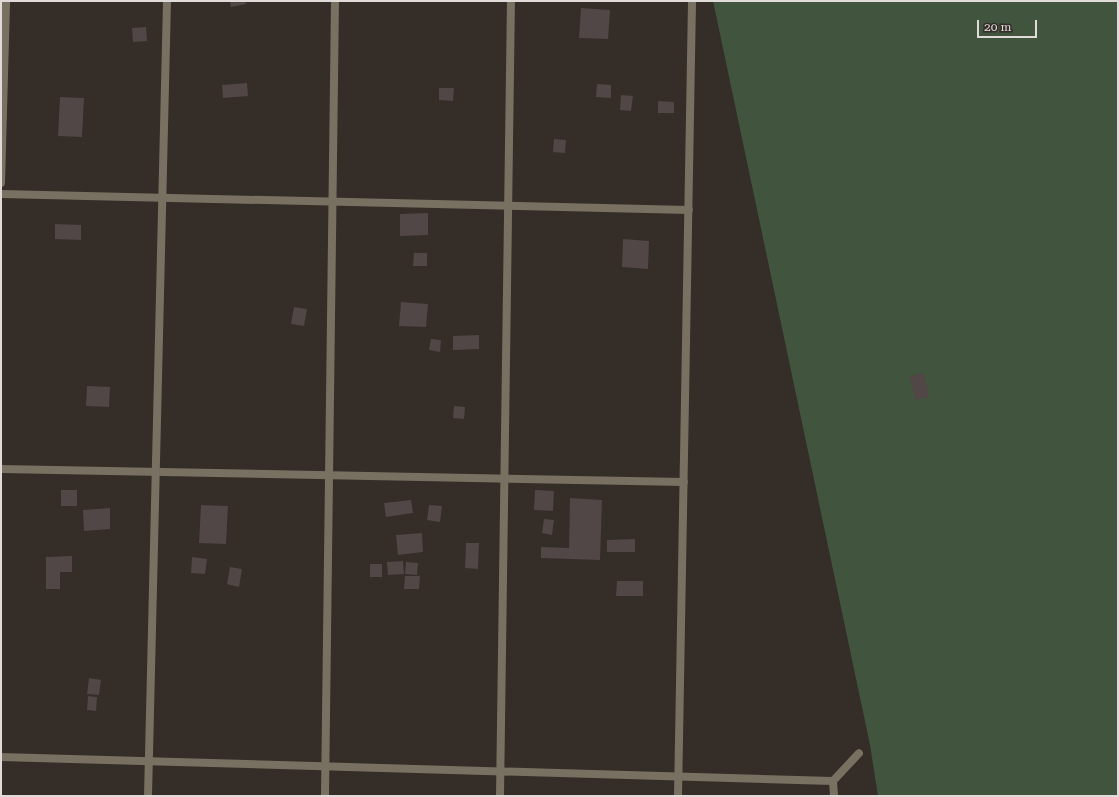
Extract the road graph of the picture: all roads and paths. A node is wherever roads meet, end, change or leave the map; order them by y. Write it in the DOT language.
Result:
graph roads {
  1 [pos="6,1"];
  2 [pos="167,1"];
  3 [pos="335,1"];
  4 [pos="511,1"];
  5 [pos="692,1"];
  6 [pos="1,183"];
  7 [pos="1,194"];
  8 [pos="163,198"];
  9 [pos="332,201"];
  10 [pos="508,207"];
  11 [pos="689,210"];
  12 [pos="1,469"];
  13 [pos="157,472"];
  14 [pos="329,476"];
  15 [pos="504,480"];
  16 [pos="684,482"];
  17 [pos="859,754"];
  18 [pos="1,757"];
  19 [pos="149,760"];
  20 [pos="325,764"];
  21 [pos="500,770"];
  22 [pos="678,775"];
  23 [pos="834,781"];
  24 [pos="148,796"];
  25 [pos="325,796"];
  26 [pos="500,796"];
  27 [pos="678,796"];
  28 [pos="834,796"];
  1 -- 6 [label="street"];
  2 -- 8 [label="street"];
  3 -- 9 [label="street"];
  4 -- 10 [label="street"];
  5 -- 11 [label="street"];
  7 -- 8 [label="street"];
  8 -- 9 [label="street"];
  8 -- 13 [label="street"];
  9 -- 10 [label="street"];
  9 -- 14 [label="street"];
  10 -- 11 [label="street"];
  10 -- 15 [label="street"];
  11 -- 16 [label="street"];
  12 -- 13 [label="street"];
  13 -- 14 [label="street"];
  13 -- 19 [label="street"];
  14 -- 15 [label="street"];
  14 -- 20 [label="street"];
  15 -- 16 [label="street"];
  15 -- 21 [label="street"];
  16 -- 22 [label="street"];
  17 -- 23 [label="street"];
  18 -- 19 [label="street"];
  19 -- 20 [label="street"];
  19 -- 24 [label="street"];
  20 -- 21 [label="street"];
  20 -- 25 [label="street"];
  21 -- 22 [label="street"];
  21 -- 26 [label="street"];
  22 -- 23 [label="street"];
  22 -- 27 [label="street"];
  23 -- 28 [label="street"];
}
